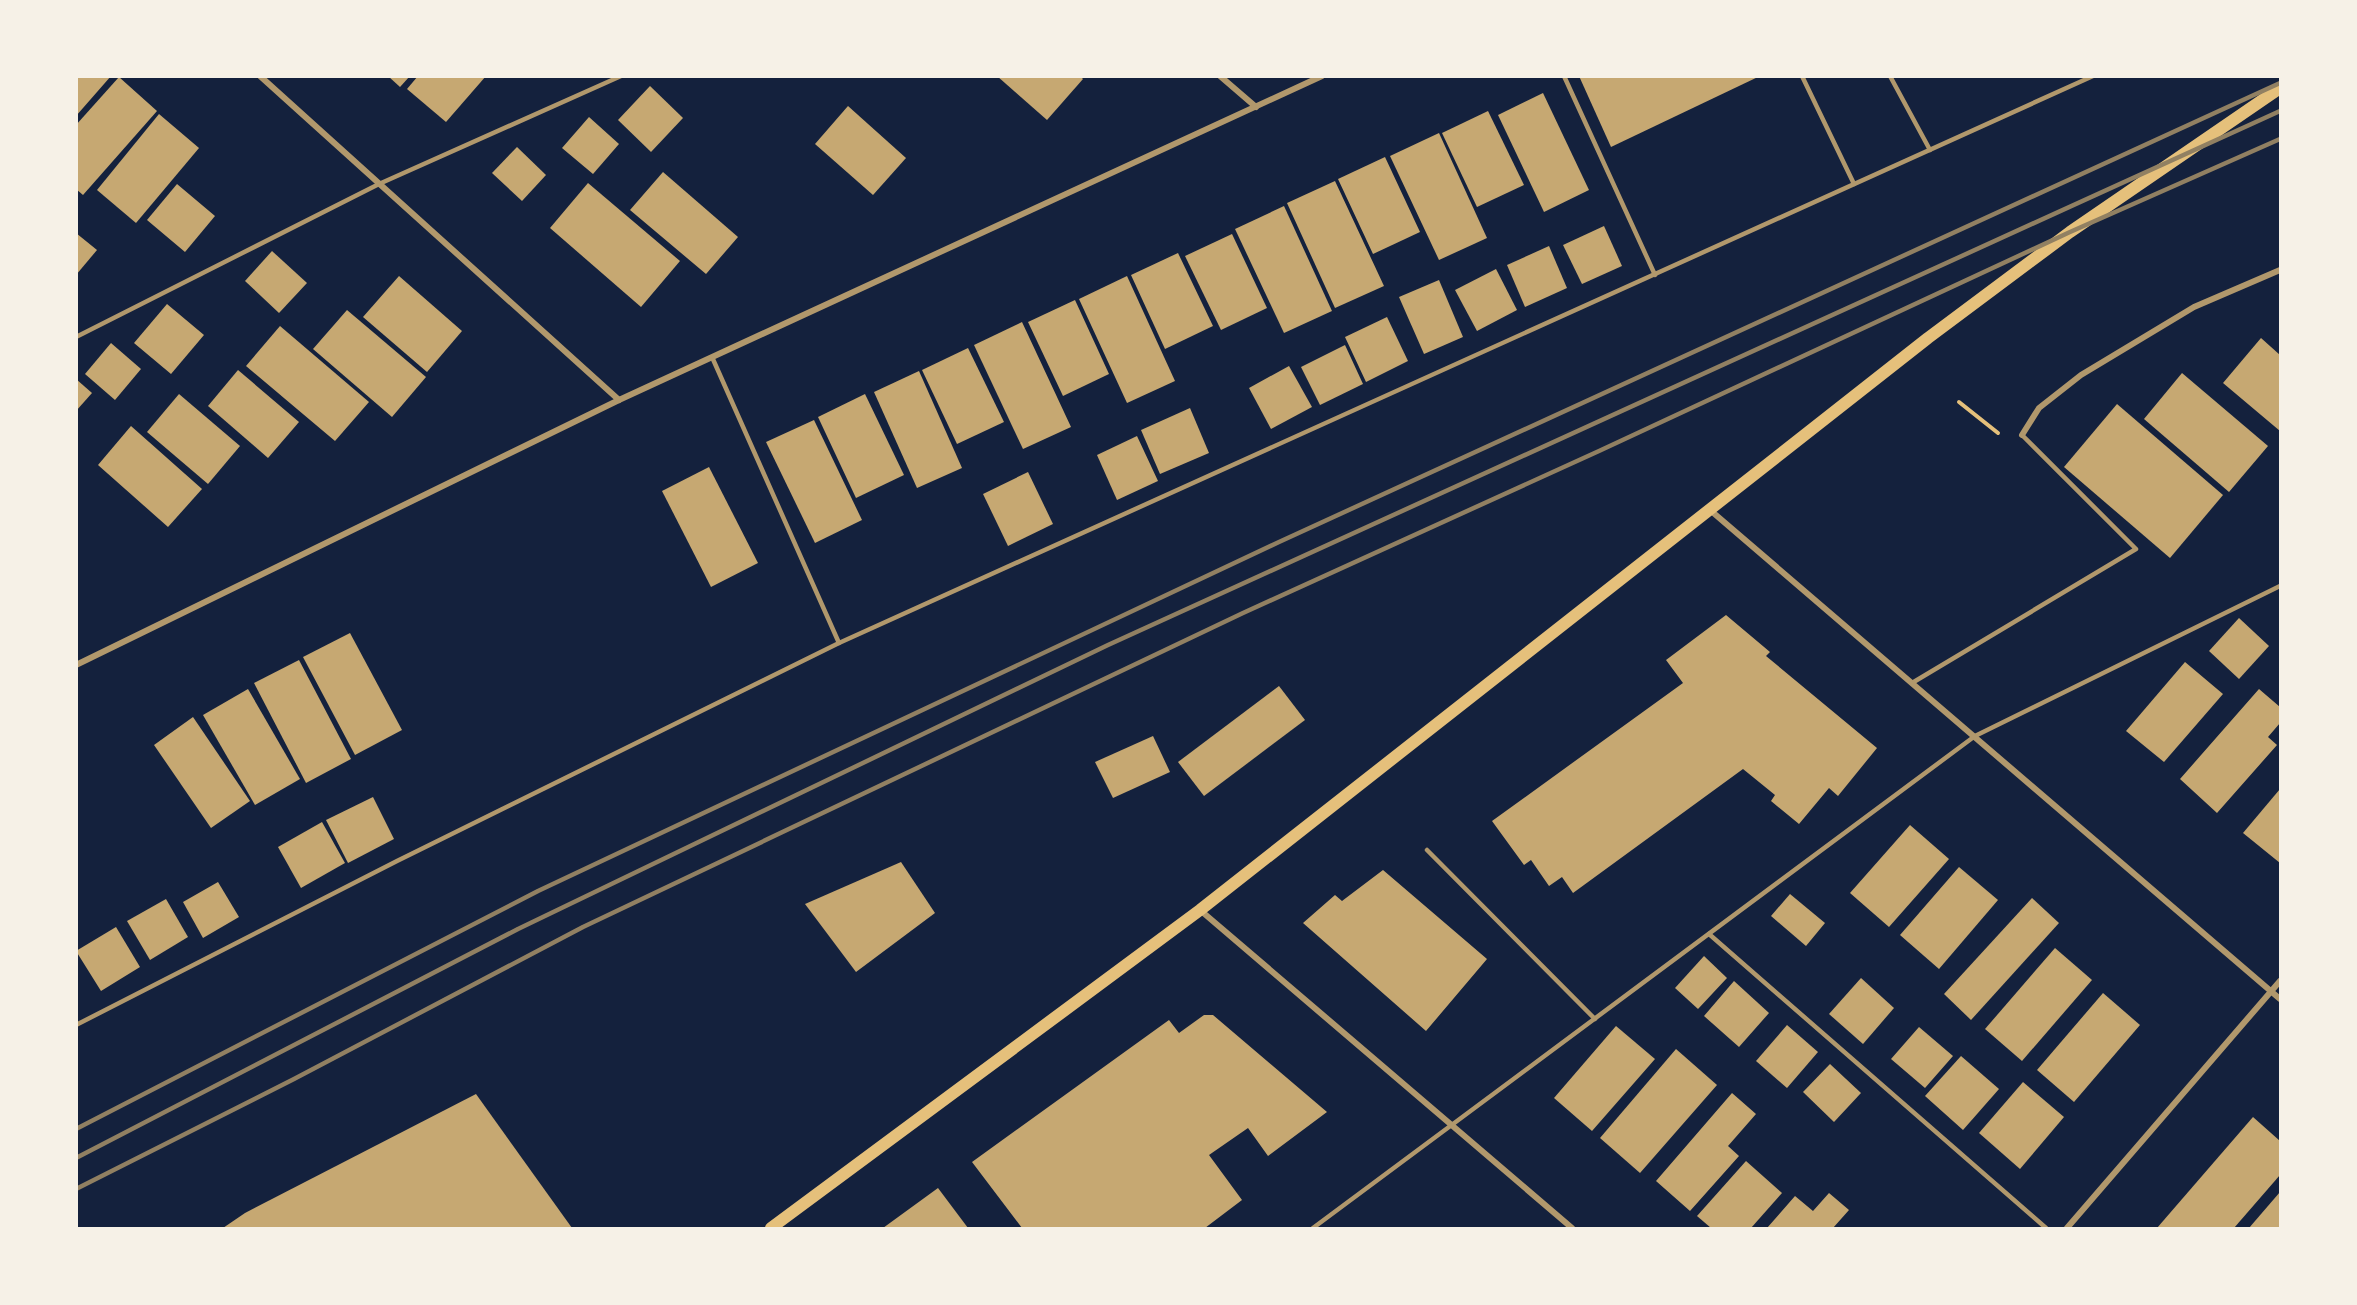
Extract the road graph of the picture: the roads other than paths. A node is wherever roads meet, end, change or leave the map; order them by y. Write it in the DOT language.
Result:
graph roads {
  1 [pos="260,76"];
  2 [pos="621,76"];
  3 [pos="1220,76"];
  4 [pos="1322,76"];
  5 [pos="1563,76"];
  6 [pos="1802,76"];
  7 [pos="1890,76"];
  8 [pos="2093,76"];
  9 [pos="2280,88"];
  10 [pos="1256,107"];
  11 [pos="1929,150"];
  12 [pos="379,184"];
  13 [pos="1854,184"];
  14 [pos="2280,270"];
  15 [pos="1655,275"];
  16 [pos="77,334"];
  17 [pos="712,357"];
  18 [pos="619,400"];
  19 [pos="2022,435"];
  20 [pos="1710,510"];
  21 [pos="2280,586"];
  22 [pos="839,643"];
  23 [pos="76,665"];
  24 [pos="1912,683"];
  25 [pos="1975,736"];
  26 [pos="1427,850"];
  27 [pos="1200,910"];
  28 [pos="1709,934"];
  29 [pos="2280,981"];
  30 [pos="2272,991"];
  31 [pos="2280,999"];
  32 [pos="1595,1019"];
  33 [pos="76,1025"];
  34 [pos="1452,1126"];
  35 [pos="771,1228"];
  36 [pos="1313,1228"];
  37 [pos="1572,1228"];
  38 [pos="2046,1228"];
  39 [pos="2067,1228"];
  1 -- 12 [label="street"];
  2 -- 12 [label="lane"];
  3 -- 10 [label="street"];
  4 -- 10 [label="street"];
  5 -- 15 [label="lane"];
  6 -- 13 [label="lane"];
  7 -- 11 [label="lane"];
  8 -- 11 [label="lane"];
  9 -- 20 [label="main road"];
  10 -- 17 [label="street"];
  11 -- 13 [label="lane"];
  12 -- 16 [label="lane"];
  12 -- 18 [label="street"];
  13 -- 15 [label="lane"];
  14 -- 19 [label="street"];
  15 -- 22 [label="lane"];
  17 -- 18 [label="street"];
  17 -- 22 [label="lane"];
  18 -- 23 [label="street"];
  19 -- 24 [label="lane"];
  20 -- 24 [label="street"];
  20 -- 27 [label="main road"];
  21 -- 25 [label="lane"];
  22 -- 33 [label="lane"];
  24 -- 25 [label="street"];
  25 -- 28 [label="lane"];
  25 -- 30 [label="street"];
  26 -- 32 [label="lane"];
  27 -- 34 [label="street"];
  27 -- 35 [label="main road"];
  28 -- 32 [label="lane"];
  28 -- 38 [label="lane"];
  29 -- 30 [label="street"];
  30 -- 31 [label="street"];
  30 -- 39 [label="street"];
  32 -- 34 [label="lane"];
  34 -- 36 [label="lane"];
  34 -- 37 [label="street"];
}
